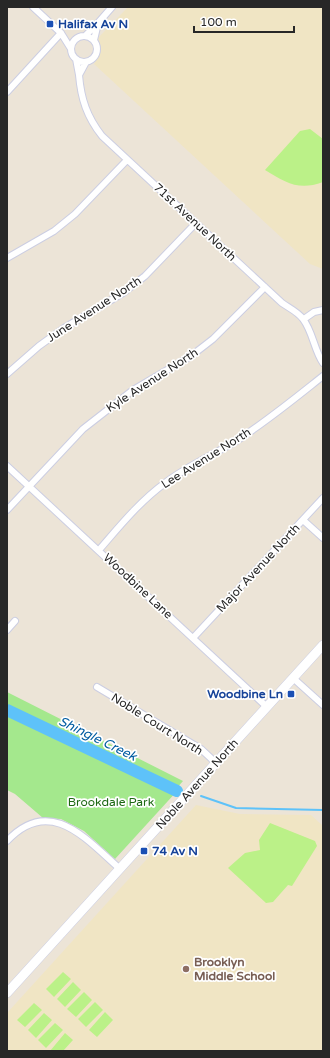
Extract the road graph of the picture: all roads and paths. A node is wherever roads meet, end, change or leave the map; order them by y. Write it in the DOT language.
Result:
graph roads {
  1 [pos="33,7"];
  2 [pos="112,7"];
  3 [pos="98,23"];
  4 [pos="61,34"];
  5 [pos="85,36"];
  6 [pos="76,38"];
  7 [pos="94,40"];
  8 [pos="72,49"];
  9 [pos="76,59"];
  10 [pos="86,62"];
  11 [pos="79,75"];
  12 [pos="7,92"];
  13 [pos="127,160"];
  14 [pos="195,224"];
  15 [pos="7,258"];
  16 [pos="265,287"];
  17 [pos="323,310"];
  18 [pos="304,319"];
  19 [pos="323,363"];
  20 [pos="7,374"];
  21 [pos="323,376"];
  22 [pos="7,466"];
  23 [pos="29,487"];
  24 [pos="323,498"];
  25 [pos="7,510"];
  26 [pos="303,520"];
  27 [pos="323,538"];
  28 [pos="98,550"];
  29 [pos="15,621"];
  30 [pos="7,630"];
  31 [pos="193,638"];
  32 [pos="323,645"];
  33 [pos="293,678"];
  34 [pos="97,687"];
  35 [pos="323,705"];
  36 [pos="267,707"];
  37 [pos="216,763"];
  38 [pos="7,841"];
  39 [pos="120,869"];
  40 [pos="7,993"];
  1 -- 4 [label="street"];
  2 -- 3 [label="street"];
  3 -- 5 [label="street"];
  3 -- 7 [label="street"];
  4 -- 6 [label="street"];
  4 -- 8 [label="street"];
  4 -- 12 [label="street"];
  5 -- 6 [label="street"];
  5 -- 7 [label="street"];
  6 -- 8 [label="street"];
  7 -- 10 [label="street"];
  8 -- 9 [label="street"];
  9 -- 10 [label="street"];
  9 -- 11 [label="street, 71st Avenue North"];
  10 -- 11 [label="street"];
  11 -- 13 [label="street, 71st Avenue North"];
  13 -- 14 [label="street, 71st Avenue North"];
  13 -- 15 [label="street"];
  14 -- 16 [label="street, 71st Avenue North"];
  14 -- 20 [label="street, June Avenue North"];
  16 -- 18 [label="street, 71st Avenue North"];
  16 -- 23 [label="street, Kyle Avenue North"];
  17 -- 18 [label="street"];
  18 -- 19 [label="street, 71st Avenue North"];
  21 -- 28 [label="street, Lee Avenue North"];
  22 -- 23 [label="street, Woodbine Lane"];
  23 -- 25 [label="street, Kyle Avenue North"];
  23 -- 28 [label="street, Woodbine Lane"];
  24 -- 26 [label="street, Major Avenue North"];
  26 -- 27 [label="street"];
  26 -- 31 [label="street, Major Avenue North"];
  28 -- 31 [label="street, Woodbine Lane"];
  29 -- 30 [label="street"];
  31 -- 36 [label="street, Woodbine Lane"];
  32 -- 33 [label="street, Noble Avenue North"];
  33 -- 35 [label="street"];
  33 -- 36 [label="street, Noble Avenue North"];
  34 -- 37 [label="street, Noble Court North"];
  36 -- 37 [label="street, Noble Avenue North"];
  37 -- 39 [label="street, Noble Avenue North"];
  38 -- 39 [label="street"];
  39 -- 40 [label="street, Noble Avenue North"];
}
